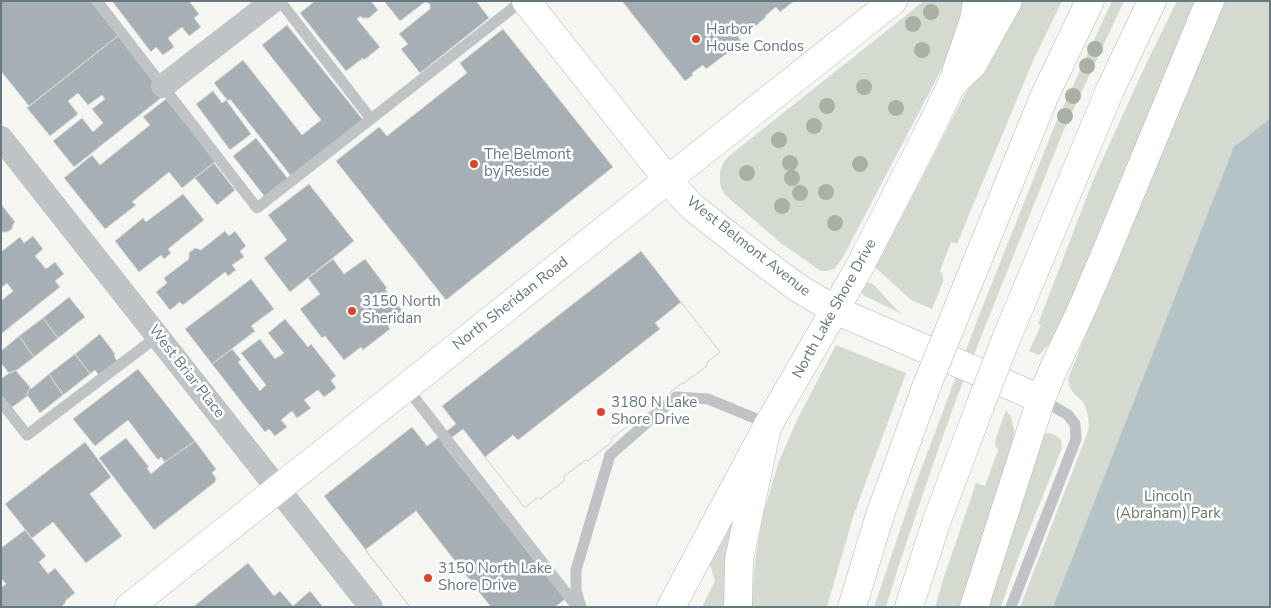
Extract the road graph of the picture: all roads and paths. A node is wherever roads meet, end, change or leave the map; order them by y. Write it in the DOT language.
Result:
graph roads {
  1 [pos="98,1"];
  2 [pos="272,1"];
  3 [pos="280,1"];
  4 [pos="522,1"];
  5 [pos="526,1"];
  6 [pos="893,1"];
  7 [pos="977,1"];
  8 [pos="1008,1"];
  9 [pos="1090,1"];
  10 [pos="1152,1"];
  11 [pos="1210,1"];
  12 [pos="952,84"];
  13 [pos="163,86"];
  14 [pos="371,119"];
  15 [pos="1,138"];
  16 [pos="668,180"];
  17 [pos="835,310"];
  18 [pos="158,336"];
  19 [pos="406,387"];
  20 [pos="1042,400"];
  21 [pos="1,402"];
  22 [pos="768,425"];
  23 [pos="278,489"];
  24 [pos="129,607"];
  25 [pos="371,607"];
  26 [pos="577,607"];
  27 [pos="582,607"];
  28 [pos="671,607"];
  29 [pos="738,607"];
  30 [pos="852,607"];
  31 [pos="908,607"];
  32 [pos="974,607"];
  33 [pos="1010,607"];
  1 -- 13 [label="lane"];
  2 -- 13 [label="street"];
  3 -- 14 [label="lane"];
  4 -- 14 [label="lane"];
  5 -- 16 [label="main road, West Belmont Avenue"];
  6 -- 16 [label="main road, North Sheridan Road"];
  7 -- 12 [label="main road, North Lake Shore Drive"];
  8 -- 12 [label="main road"];
  9 -- 30 [label="main road, bridge"];
  10 -- 31 [label="main road, bridge"];
  11 -- 20 [label="main road"];
  12 -- 17 [label="main road, North Lake Shore Drive"];
  13 -- 14 [label="lane"];
  15 -- 18 [label="street, West Briar Place"];
  16 -- 17 [label="main road, West Belmont Avenue"];
  16 -- 19 [label="main road, North Sheridan Road"];
  17 -- 20 [label="main road, West Belmont Avenue"];
  17 -- 22 [label="main road, North Lake Shore Drive"];
  18 -- 21 [label="lane"];
  18 -- 23 [label="street, West Briar Place"];
  19 -- 23 [label="main road, North Sheridan Road"];
  19 -- 26 [label="lane"];
  20 -- 32 [label="main road"];
  20 -- 33 [label="lane"];
  22 -- 27 [label="lane"];
  22 -- 28 [label="main road, North Lake Shore Drive"];
  22 -- 29 [label="main road"];
  23 -- 24 [label="main road, North Sheridan Road"];
  23 -- 25 [label="street, West Briar Place"];
}
